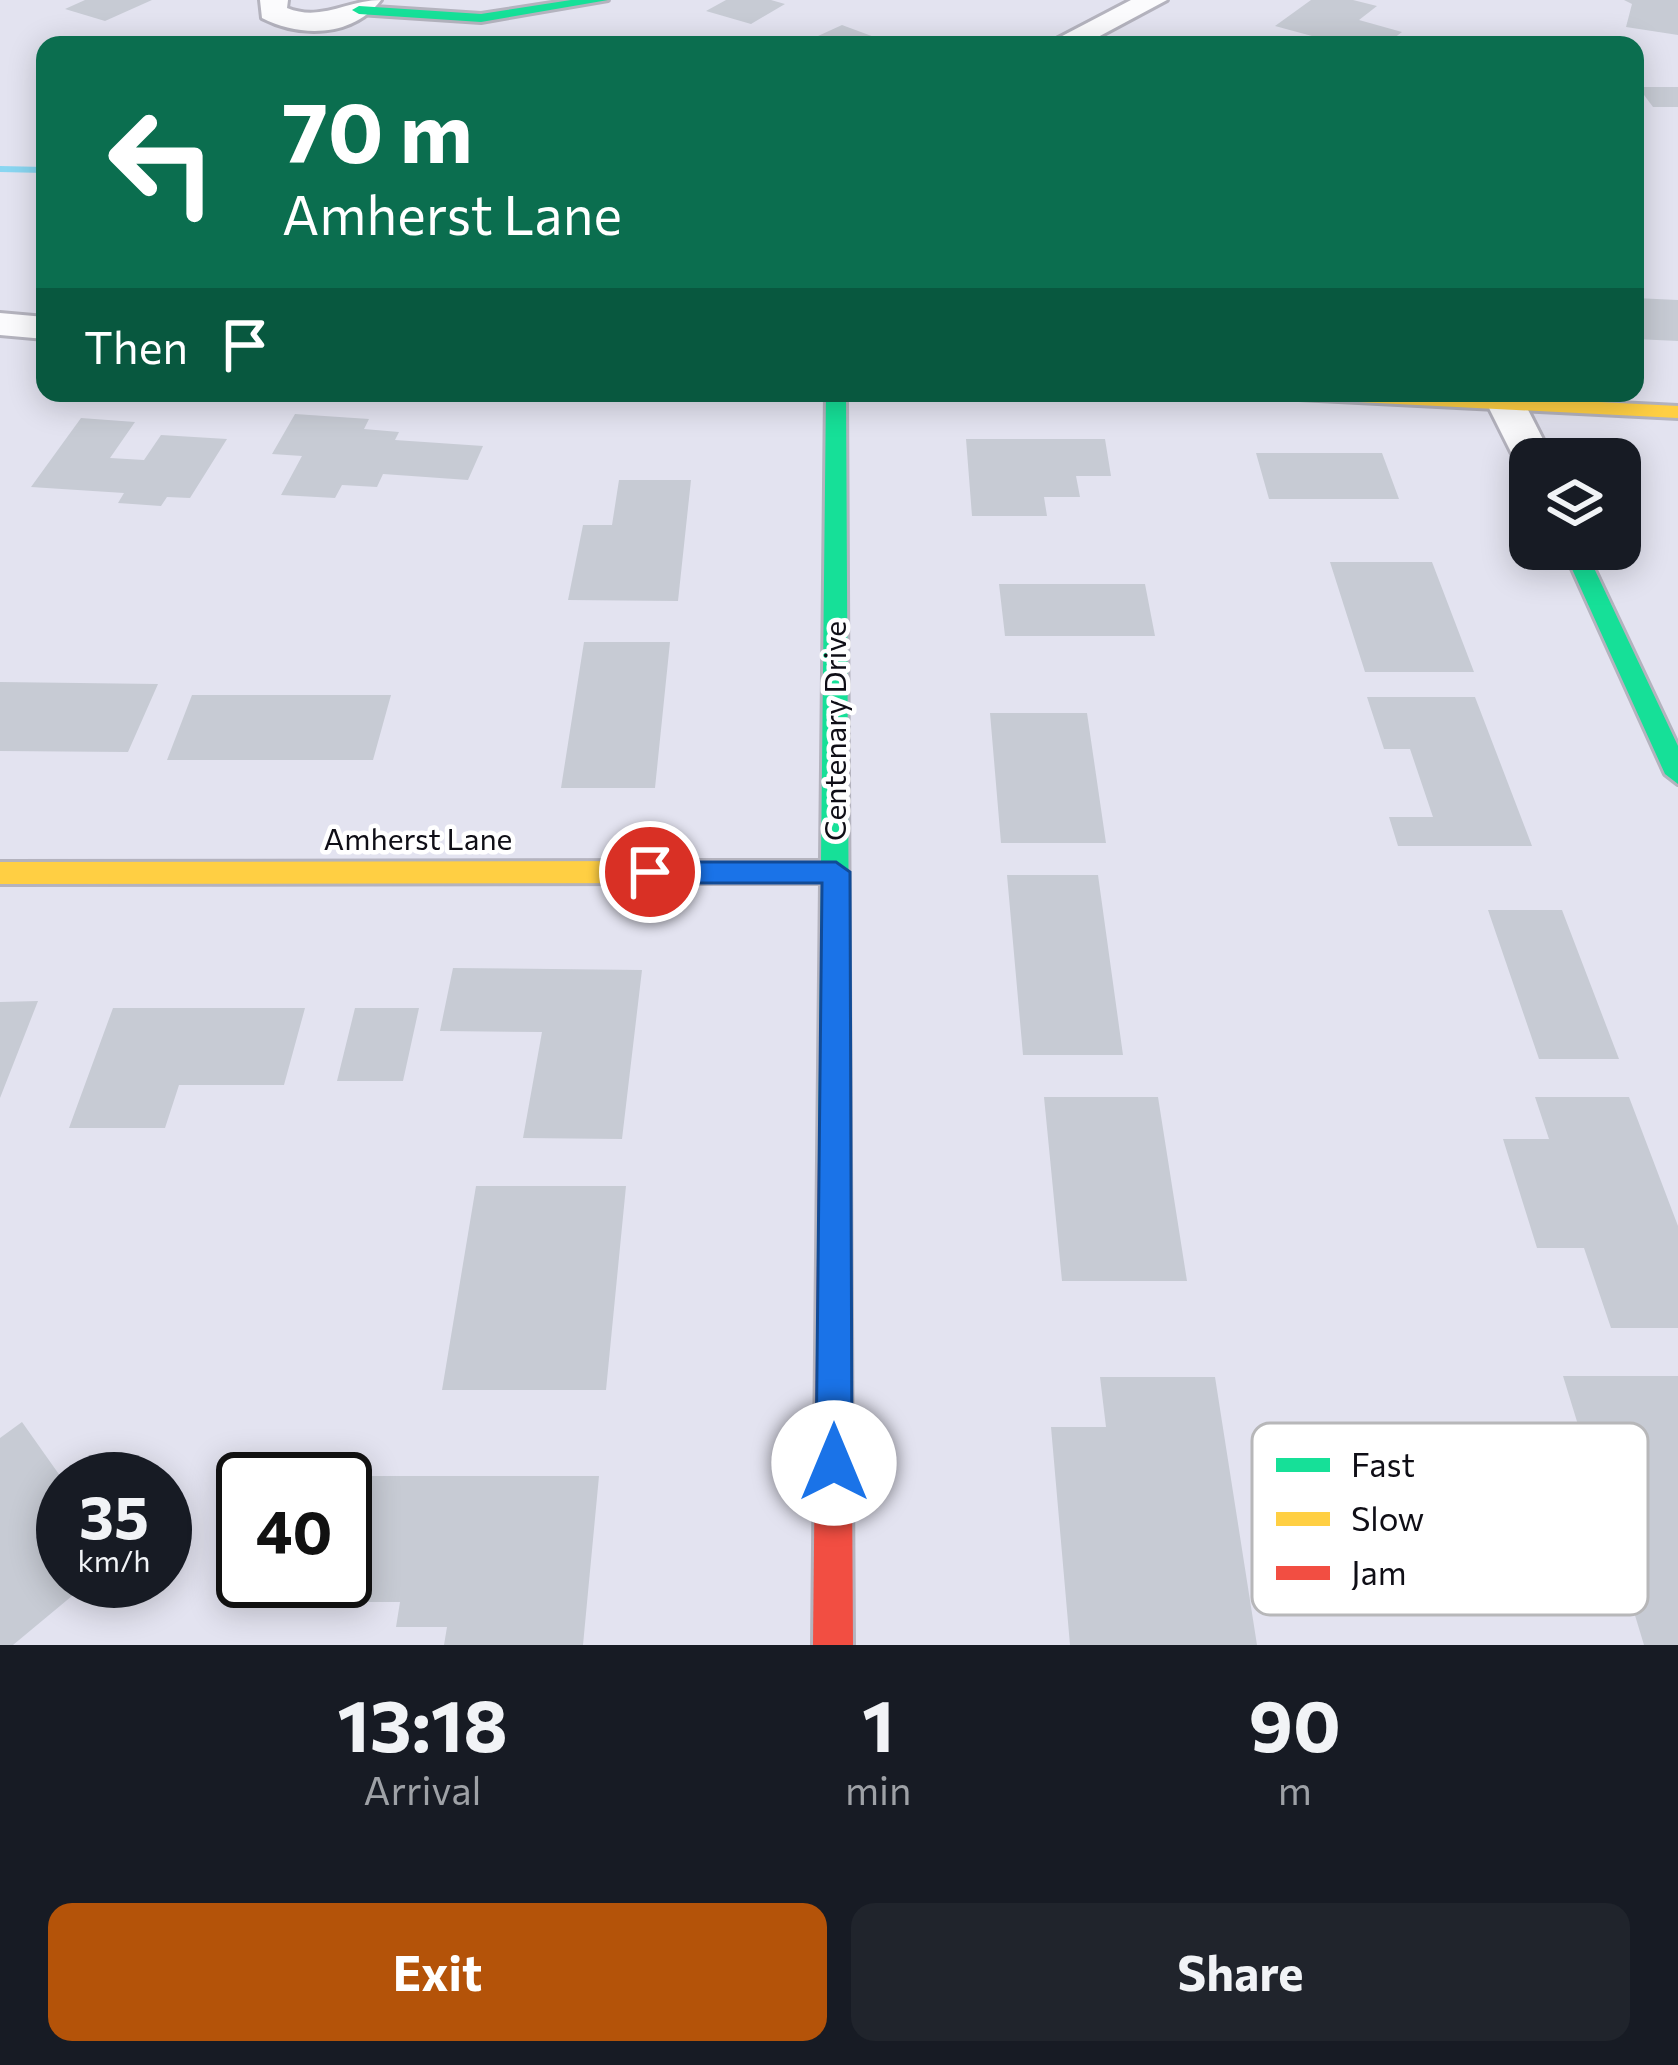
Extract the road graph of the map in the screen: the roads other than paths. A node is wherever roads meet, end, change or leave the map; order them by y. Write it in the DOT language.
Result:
graph roads {
  1 [pos="274,0"];
  2 [pos="601,0"];
  3 [pos="1154,0"];
  4 [pos="363,5"];
  5 [pos="1079,36"];
  6 [pos="0,324"];
  7 [pos="36,327"];
  8 [pos="836,402"];
  9 [pos="1493,402"];
  10 [pos="1507,404"];
  11 [pos="1678,412"];
  12 [pos="1523,438"];
  13 [pos="1584,570"];
  14 [pos="1678,774"];
  15 [pos="836,872"];
  16 [pos="0,873"];
  17 [pos="833,1645"];
  1 -- 4 [label="street"];
  2 -- 4 [label="street"];
  3 -- 5 [label="street"];
  6 -- 7 [label="street"];
  8 -- 15 [label="street, Centenary Drive"];
  9 -- 10 [label="street"];
  10 -- 11 [label="street"];
  10 -- 12 [label="street"];
  13 -- 14 [label="street"];
  15 -- 16 [label="street, Amherst Lane"];
  15 -- 17 [label="street, Centenary Drive"];
}
